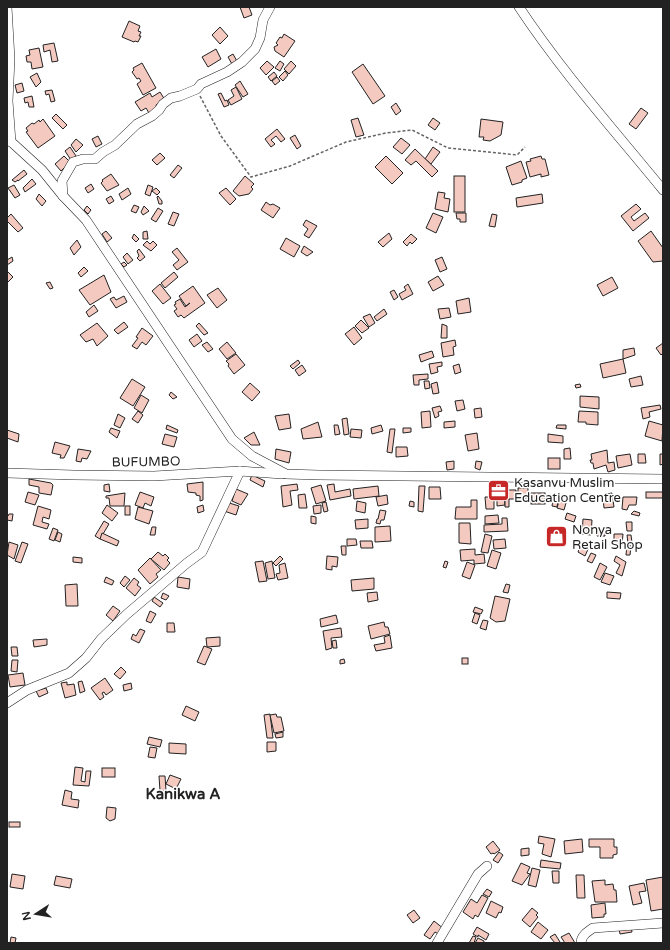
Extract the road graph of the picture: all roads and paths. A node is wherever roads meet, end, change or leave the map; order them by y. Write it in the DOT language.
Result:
graph roads {
  1 [pos="7,7"];
  2 [pos="270,7"];
  3 [pos="519,7"];
  4 [pos="197,89"];
  5 [pos="9,140"];
  6 [pos="525,147"];
  7 [pos="663,190"];
  8 [pos="63,196"];
  9 [pos="240,471"];
  10 [pos="7,473"];
  11 [pos="286,474"];
  12 [pos="663,479"];
  13 [pos="7,703"];
  14 [pos="487,866"];
  15 [pos="663,923"];
  16 [pos="437,943"];
  17 [pos="581,943"];
  1 -- 5 [label="street"];
  2 -- 4 [label="street"];
  3 -- 7 [label="street"];
  4 -- 6 [label="path"];
  4 -- 8 [label="street"];
  5 -- 8 [label="street"];
  8 -- 11 [label="street"];
  9 -- 10 [label="street, BUFUMBO"];
  9 -- 11 [label="street, BUFUMBO"];
  9 -- 13 [label="street"];
  11 -- 12 [label="street, BUFUMBO"];
  14 -- 16 [label="street"];
  15 -- 17 [label="street"];
}
